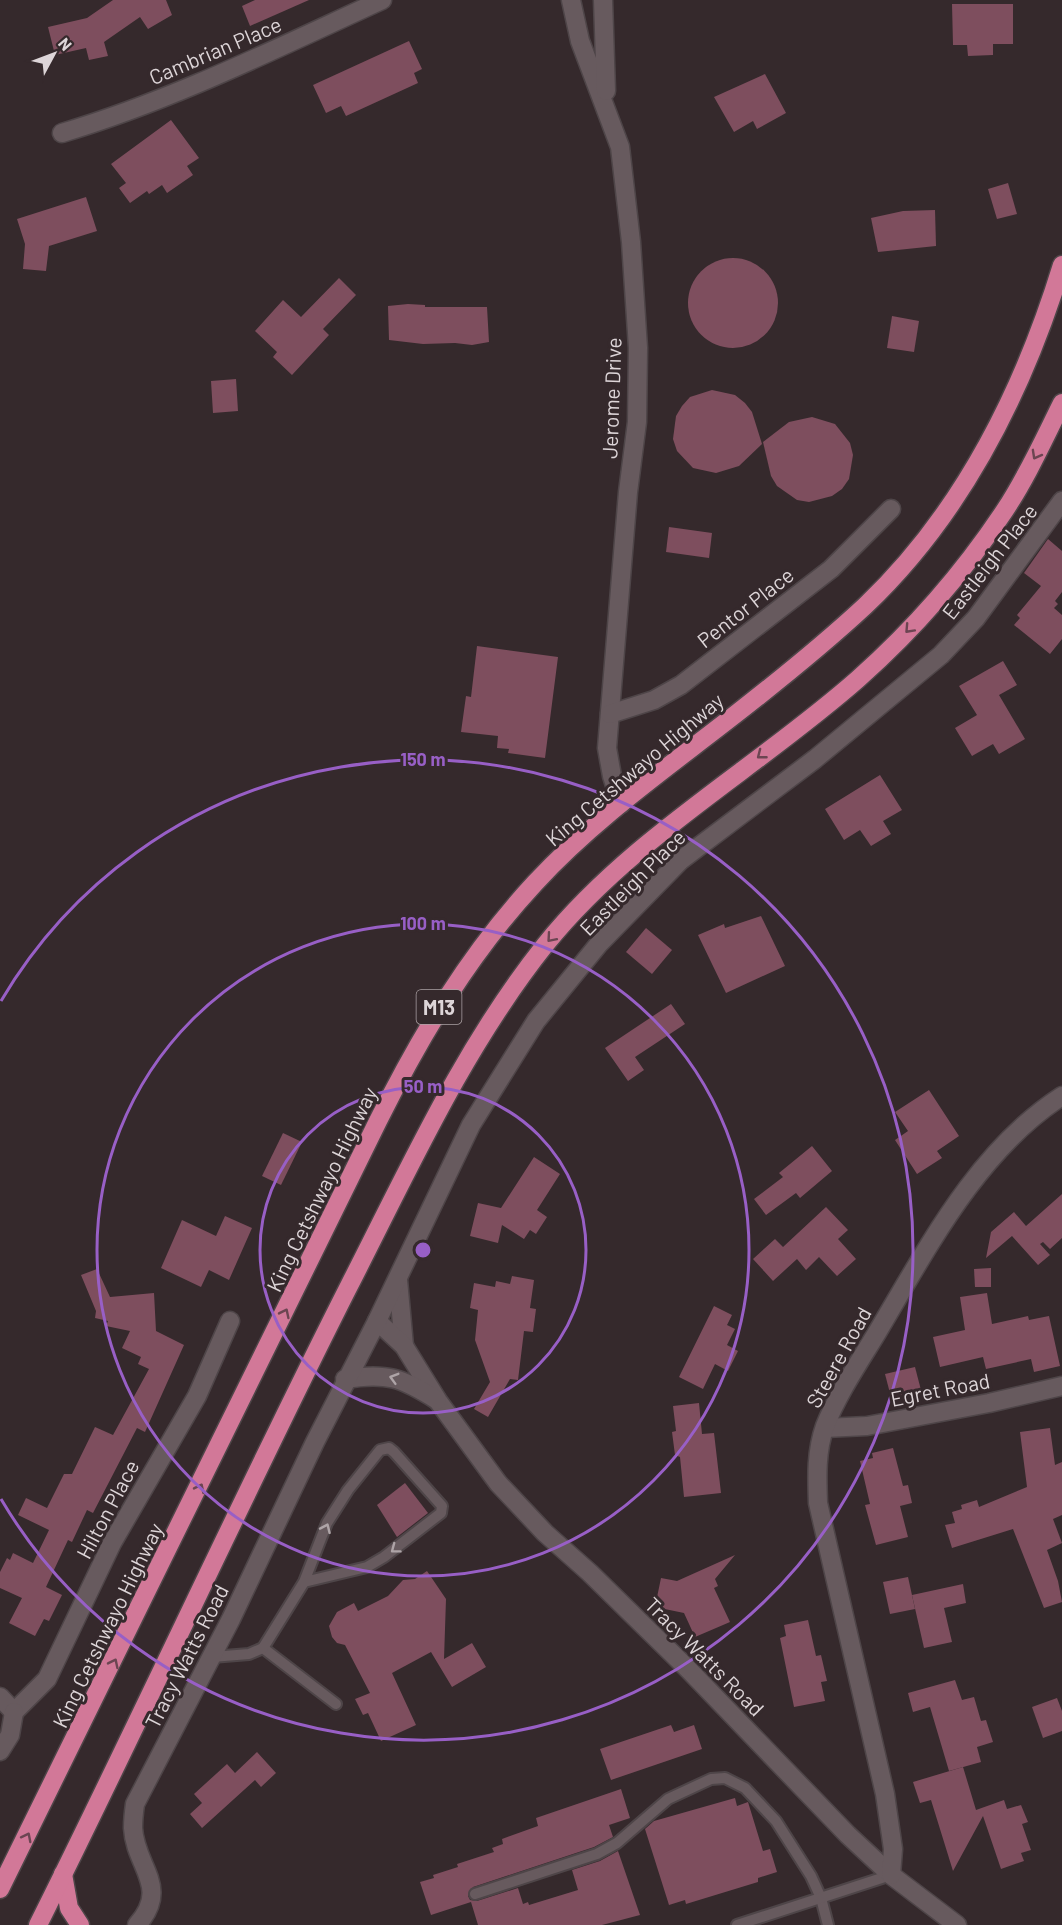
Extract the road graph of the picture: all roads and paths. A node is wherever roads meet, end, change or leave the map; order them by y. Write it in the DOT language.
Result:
graph roads {
  1 [pos="382,0"];
  2 [pos="571,0"];
  3 [pos="603,0"];
  4 [pos="606,105"];
  5 [pos="62,133"];
  6 [pos="1062,265"];
  7 [pos="1062,403"];
  8 [pos="1062,501"];
  9 [pos="891,509"];
  10 [pos="610,714"];
  11 [pos="621,804"];
  12 [pos="1062,1096"];
  13 [pos="398,1279"];
  14 [pos="230,1321"];
  15 [pos="377,1321"];
  16 [pos="404,1346"];
  17 [pos="345,1379"];
  18 [pos="1062,1386"];
  19 [pos="438,1401"];
  20 [pos="825,1428"];
  21 [pos="304,1582"];
  22 [pos="263,1648"];
  23 [pos="212,1657"];
  24 [pos="0,1697"];
  25 [pos="336,1704"];
  26 [pos="14,1712"];
  27 [pos="0,1751"];
  28 [pos="63,1875"];
  29 [pos="891,1875"];
  30 [pos="0,1889"];
  31 [pos="475,1894"];
  32 [pos="821,1898"];
  33 [pos="38,1925"];
  34 [pos="80,1925"];
  35 [pos="137,1925"];
  36 [pos="737,1925"];
  37 [pos="828,1925"];
  38 [pos="957,1925"];
  1 -- 5 [label="street, Cambrian Place"];
  2 -- 4 [label="street, Jerome Drive"];
  3 -- 4 [label="street"];
  4 -- 10 [label="street, Jerome Drive"];
  6 -- 11 [label="highway, King Cetshwayo Highway / M13"];
  7 -- 28 [label="highway, M13, one-way"];
  8 -- 13 [label="street, Eastleigh Place"];
  9 -- 10 [label="street, Pentor Place"];
  10 -- 11 [label="street, Jerome Drive"];
  30 -- 11 [label="highway, King Cetshwayo Highway / M13, one-way"];
  12 -- 20 [label="street, Steere Road"];
  13 -- 15 [label="street, Eastleigh Place"];
  13 -- 16 [label="street"];
  14 -- 26 [label="street, Hilton Place"];
  15 -- 16 [label="street, Tracy Watts Road"];
  15 -- 17 [label="street, Tracy Watts Road"];
  16 -- 19 [label="street, Tracy Watts Road"];
  19 -- 17 [label="street, Tracy Watts Road, one-way"];
  17 -- 23 [label="street, Tracy Watts Road"];
  18 -- 20 [label="street, Egret Road"];
  19 -- 29 [label="street, Tracy Watts Road"];
  20 -- 29 [label="street, Steere Road"];
  21 -- 21 [label="lane, one-way"];
  21 -- 22 [label="lane"];
  22 -- 23 [label="lane"];
  22 -- 25 [label="lane"];
  23 -- 35 [label="street, Tracy Watts Road"];
  24 -- 26 [label="street"];
  26 -- 27 [label="street"];
  28 -- 33 [label="highway, M13"];
  28 -- 34 [label="highway"];
  29 -- 32 [label="lane"];
  29 -- 38 [label="street, Tracy Watts Road"];
  31 -- 32 [label="lane"];
  32 -- 36 [label="lane"];
  32 -- 37 [label="lane"];
}
